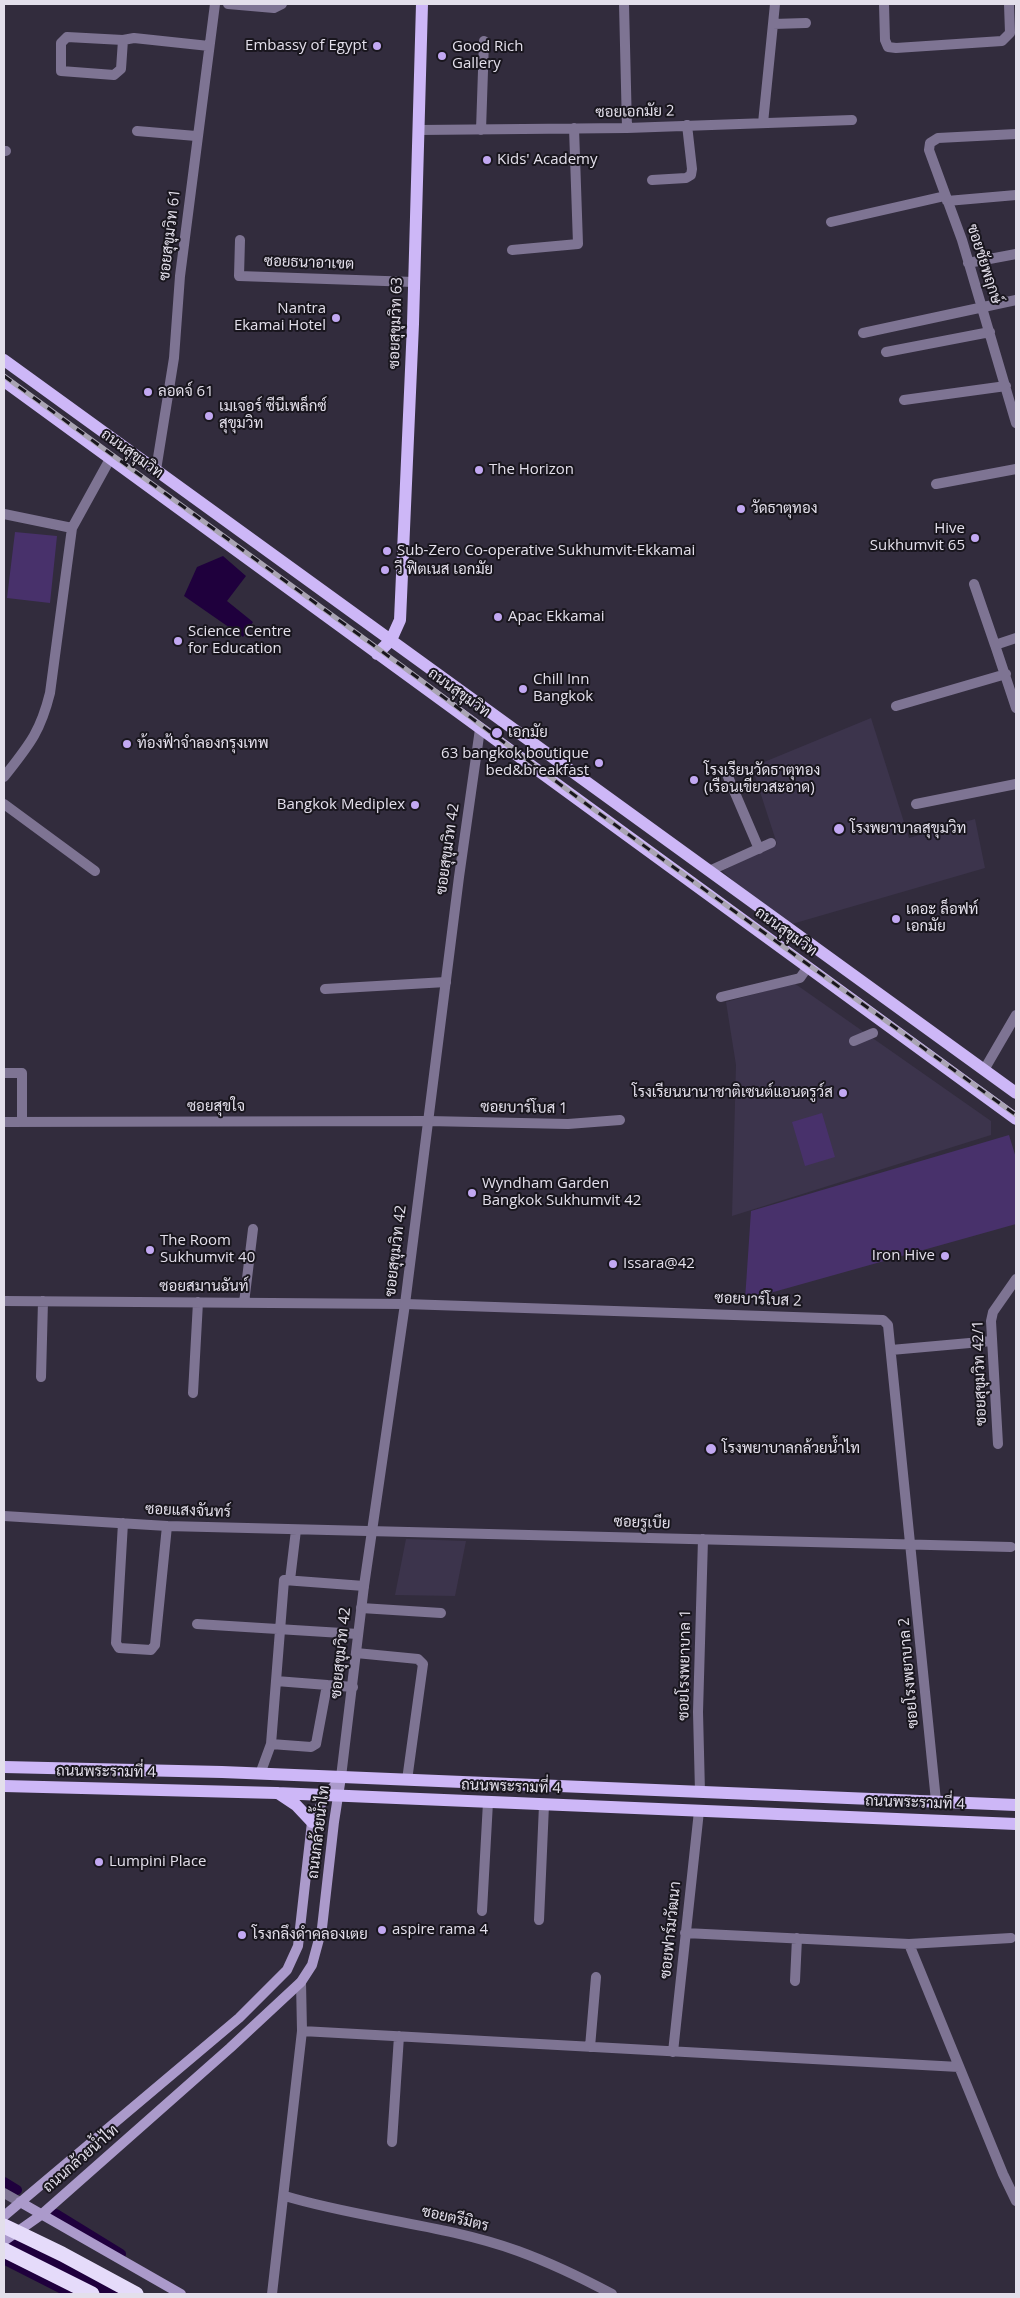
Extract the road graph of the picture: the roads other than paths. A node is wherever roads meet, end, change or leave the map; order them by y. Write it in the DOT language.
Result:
graph roads {
  1 [pos="215,4"];
  2 [pos="228,4"];
  3 [pos="282,4"];
  4 [pos="422,4"];
  5 [pos="624,4"];
  6 [pos="775,4"];
  7 [pos="884,4"];
  8 [pos="1009,4"];
  9 [pos="806,23"];
  10 [pos="773,24"];
  11 [pos="123,40"];
  12 [pos="484,40"];
  13 [pos="209,46"];
  14 [pos="852,120"];
  15 [pos="763,123"];
  16 [pos="687,126"];
  17 [pos="574,128"];
  18 [pos="627,128"];
  19 [pos="419,130"];
  20 [pos="481,130"];
  21 [pos="137,131"];
  22 [pos="1016,134"];
  23 [pos="196,136"];
  24 [pos="652,180"];
  25 [pos="1016,195"];
  26 [pos="946,198"];
  27 [pos="830,222"];
  28 [pos="240,240"];
  29 [pos="512,250"];
  30 [pos="1016,254"];
  31 [pos="968,262"];
  32 [pos="414,282"];
  33 [pos="1016,300"];
  34 [pos="983,307"];
  35 [pos="863,332"];
  36 [pos="990,332"];
  37 [pos="886,352"];
  38 [pos="4,360"];
  39 [pos="4,381"];
  40 [pos="1006,386"];
  41 [pos="904,400"];
  42 [pos="1016,423"];
  43 [pos="110,458"];
  44 [pos="1016,469"];
  45 [pos="156,470"];
  46 [pos="146,484"];
  47 [pos="936,484"];
  48 [pos="4,514"];
  49 [pos="72,528"];
  50 [pos="974,584"];
  51 [pos="1016,638"];
  52 [pos="391,640"];
  53 [pos="995,645"];
  54 [pos="377,654"];
  55 [pos="1006,674"];
  56 [pos="896,706"];
  57 [pos="1016,708"];
  58 [pos="491,713"];
  59 [pos="480,729"];
  60 [pos="726,772"];
  61 [pos="4,777"];
  62 [pos="1016,784"];
  63 [pos="4,804"];
  64 [pos="916,804"];
  65 [pos="771,843"];
  66 [pos="759,849"];
  67 [pos="95,870"];
  68 [pos="709,871"];
  69 [pos="774,918"];
  70 [pos="762,935"];
  71 [pos="807,968"];
  72 [pos="446,982"];
  73 [pos="325,989"];
  74 [pos="721,998"];
  75 [pos="1016,1015"];
  76 [pos="873,1033"];
  77 [pos="854,1041"];
  78 [pos="984,1070"];
  79 [pos="4,1073"];
  80 [pos="1016,1094"];
  81 [pos="1016,1119"];
  82 [pos="620,1120"];
  83 [pos="428,1121"];
  84 [pos="4,1122"];
  85 [pos="22,1122"];
  86 [pos="253,1229"];
  87 [pos="1016,1279"];
  88 [pos="4,1301"];
  89 [pos="43,1301"];
  90 [pos="198,1302"];
  91 [pos="244,1303"];
  92 [pos="404,1304"];
  93 [pos="992,1341"];
  94 [pos="891,1350"];
  95 [pos="41,1378"];
  96 [pos="193,1393"];
  97 [pos="998,1444"];
  98 [pos="4,1516"];
  99 [pos="123,1523"];
  100 [pos="167,1526"];
  101 [pos="296,1530"];
  102 [pos="372,1532"];
  103 [pos="702,1539"];
  104 [pos="911,1543"];
  105 [pos="1011,1547"];
  106 [pos="290,1580"];
  107 [pos="364,1586"];
  108 [pos="361,1608"];
  109 [pos="440,1613"];
  110 [pos="197,1624"];
  111 [pos="282,1628"];
  112 [pos="358,1634"];
  113 [pos="356,1654"];
  114 [pos="276,1680"];
  115 [pos="327,1685"];
  116 [pos="353,1687"];
  117 [pos="271,1744"];
  118 [pos="4,1767"];
  119 [pos="260,1774"];
  120 [pos="341,1777"];
  121 [pos="407,1780"];
  122 [pos="4,1786"];
  123 [pos="278,1792"];
  124 [pos="700,1792"];
  125 [pos="332,1795"];
  126 [pos="936,1800"];
  127 [pos="488,1802"];
  128 [pos="544,1805"];
  129 [pos="1016,1805"];
  130 [pos="699,1811"];
  131 [pos="312,1822"];
  132 [pos="1016,1824"];
  133 [pos="482,1912"];
  134 [pos="539,1920"];
  135 [pos="685,1933"];
  136 [pos="798,1938"];
  137 [pos="1011,1938"];
  138 [pos="910,1944"];
  139 [pos="288,1970"];
  140 [pos="596,1976"];
  141 [pos="795,1981"];
  142 [pos="301,1982"];
  143 [pos="302,2031"];
  144 [pos="399,2036"];
  145 [pos="590,2047"];
  146 [pos="673,2052"];
  147 [pos="959,2067"];
  148 [pos="392,2142"];
  149 [pos="4,2193"];
  150 [pos="285,2196"];
  151 [pos="1016,2201"];
  152 [pos="20,2202"];
  153 [pos="40,2215"];
  154 [pos="4,2216"];
  155 [pos="4,2239"];
  156 [pos="92,2294"];
  157 [pos="136,2294"];
  158 [pos="181,2294"];
  159 [pos="272,2294"];
  160 [pos="612,2294"];
  1 -- 13 [label="street, ซอยสุขุมวิท 61"];
  2 -- 3 [label="street"];
  4 -- 19 [label="main road, ซอยสุขุมวิท 63"];
  5 -- 18 [label="street"];
  6 -- 10 [label="street"];
  7 -- 8 [label="street"];
  9 -- 10 [label="street"];
  10 -- 15 [label="street"];
  11 -- 11 [label="street"];
  11 -- 13 [label="street"];
  12 -- 20 [label="street"];
  13 -- 23 [label="street, ซอยสุขุมวิท 61"];
  14 -- 15 [label="street, ซอยเอกมัย 2"];
  15 -- 16 [label="street, ซอยเอกมัย 2"];
  16 -- 18 [label="street, ซอยเอกมัย 2"];
  16 -- 24 [label="street"];
  17 -- 18 [label="street, ซอยเอกมัย 2"];
  17 -- 20 [label="street, ซอยเอกมัย 2"];
  17 -- 29 [label="street"];
  19 -- 20 [label="street, ซอยเอกมัย 2"];
  19 -- 32 [label="main road, ซอยสุขุมวิท 63"];
  21 -- 23 [label="street"];
  22 -- 26 [label="street, ซอยชัยพฤกษ์"];
  23 -- 45 [label="street, ซอยสุขุมวิท 61"];
  25 -- 26 [label="street"];
  26 -- 27 [label="street"];
  26 -- 31 [label="street, ซอยชัยพฤกษ์"];
  28 -- 32 [label="street, ซอยธนาอาเขต"];
  30 -- 31 [label="street"];
  31 -- 34 [label="street, ซอยชัยพฤกษ์"];
  32 -- 52 [label="main road, ซอยสุขุมวิท 63"];
  33 -- 34 [label="street"];
  34 -- 35 [label="street"];
  34 -- 36 [label="street, ซอยชัยพฤกษ์"];
  36 -- 37 [label="street"];
  36 -- 40 [label="street, ซอยชัยพฤกษ์"];
  38 -- 45 [label="main road, ถนนสุขุมวิท"];
  39 -- 43 [label="main road, ถนนสุขุมวิท"];
  40 -- 41 [label="street"];
  40 -- 42 [label="street, ซอยชัยพฤกษ์"];
  43 -- 46 [label="main road, ถนนสุขุมวิท"];
  43 -- 49 [label="street"];
  44 -- 47 [label="street"];
  45 -- 46 [label="main road"];
  45 -- 52 [label="main road, ถนนสุขุมวิท"];
  46 -- 54 [label="main road, ถนนสุขุมวิท"];
  48 -- 49 [label="street"];
  49 -- 61 [label="street"];
  50 -- 53 [label="street"];
  51 -- 53 [label="street"];
  52 -- 54 [label="main road"];
  52 -- 58 [label="main road, ถนนสุขุมวิท"];
  53 -- 55 [label="street"];
  54 -- 59 [label="main road, ถนนสุขุมวิท"];
  55 -- 56 [label="street"];
  55 -- 57 [label="street"];
  58 -- 59 [label="main road"];
  58 -- 68 [label="main road, ถนนสุขุมวิท"];
  59 -- 70 [label="main road, ถนนสุขุมวิท"];
  59 -- 72 [label="street, ซอยสุขุมวิท 42"];
  60 -- 66 [label="street"];
  62 -- 64 [label="street"];
  63 -- 67 [label="street"];
  65 -- 66 [label="street"];
  66 -- 68 [label="street"];
  68 -- 69 [label="main road, ถนนสุขุมวิท"];
  69 -- 70 [label="main road"];
  69 -- 78 [label="main road, ถนนสุขุมวิท"];
  70 -- 71 [label="main road, ถนนสุขุมวิท"];
  71 -- 74 [label="street"];
  71 -- 81 [label="main road, ถนนสุขุมวิท"];
  72 -- 73 [label="street"];
  72 -- 83 [label="street, ซอยสุขุมวิท 42"];
  75 -- 78 [label="street"];
  76 -- 77 [label="street"];
  78 -- 80 [label="main road, ถนนสุขุมวิท"];
  79 -- 85 [label="street"];
  82 -- 83 [label="street, ซอยบาร์โบส 1"];
  83 -- 85 [label="street, ซอยสุขใจ"];
  83 -- 92 [label="street, ซอยสุขุมวิท 42"];
  84 -- 85 [label="street, ซอยสุขใจ"];
  86 -- 91 [label="street"];
  87 -- 93 [label="street, ซอยสุขุมวิท 42/1"];
  88 -- 89 [label="street, ซอยสมานฉันท์"];
  89 -- 90 [label="street, ซอยสมานฉันท์"];
  89 -- 95 [label="street"];
  90 -- 91 [label="street, ซอยสมานฉันท์"];
  90 -- 96 [label="street"];
  91 -- 92 [label="street, ซอยสมานฉันท์"];
  92 -- 94 [label="street, ซอยบาร์โบส 2"];
  92 -- 102 [label="street, ซอยสุขุมวิท 42"];
  93 -- 94 [label="street"];
  93 -- 97 [label="street, ซอยสุขุมวิท 42/1"];
  94 -- 104 [label="street, ซอยบาร์โบส 2"];
  98 -- 99 [label="street, ซอยแสงจันทร์"];
  99 -- 100 [label="street, ซอยแสงจันทร์"];
  99 -- 100 [label="street"];
  100 -- 101 [label="street, ซอยแสงจันทร์"];
  101 -- 102 [label="street, ซอยแสงจันทร์"];
  101 -- 106 [label="street"];
  102 -- 103 [label="street, ซอยรูเบีย"];
  102 -- 107 [label="street, ซอยสุขุมวิท 42"];
  103 -- 104 [label="street, ซอยรูเบีย"];
  103 -- 124 [label="street, ซอยโรงพยาบาล 1"];
  104 -- 105 [label="street, ซอยรูเบีย"];
  104 -- 126 [label="street, ซอยโรงพยาบาล 2"];
  106 -- 107 [label="street"];
  106 -- 111 [label="street"];
  107 -- 108 [label="street, ซอยสุขุมวิท 42"];
  108 -- 109 [label="street"];
  108 -- 112 [label="street, ซอยสุขุมวิท 42"];
  110 -- 111 [label="street"];
  111 -- 112 [label="street"];
  111 -- 114 [label="street"];
  112 -- 113 [label="street, ซอยสุขุมวิท 42"];
  113 -- 116 [label="street, ซอยสุขุมวิท 42"];
  113 -- 121 [label="street"];
  114 -- 115 [label="street"];
  114 -- 117 [label="street"];
  115 -- 116 [label="street"];
  115 -- 117 [label="street"];
  116 -- 120 [label="street, ซอยสุขุมวิท 42"];
  117 -- 119 [label="street"];
  118 -- 119 [label="main road, ถนนพระรามที่ 4"];
  119 -- 120 [label="main road, ถนนพระรามที่ 4"];
  120 -- 121 [label="main road, ถนนพระรามที่ 4"];
  120 -- 125 [label="main road, ถนนกล้วยน้ำไท"];
  121 -- 124 [label="main road, ถนนพระรามที่ 4"];
  122 -- 123 [label="main road, ถนนพระรามที่ 4"];
  123 -- 125 [label="main road, ถนนพระรามที่ 4"];
  123 -- 131 [label="main road"];
  124 -- 126 [label="main road, ถนนพระรามที่ 4"];
  124 -- 130 [label="main road"];
  125 -- 127 [label="main road, ถนนพระรามที่ 4"];
  125 -- 131 [label="main road, ถนนกล้วยน้ำไท"];
  125 -- 142 [label="main road, ถนนกล้วยน้ำไท"];
  126 -- 129 [label="main road, ถนนพระรามที่ 4"];
  127 -- 128 [label="main road, ถนนพระรามที่ 4"];
  127 -- 133 [label="street"];
  128 -- 130 [label="main road, ถนนพระรามที่ 4"];
  128 -- 134 [label="street"];
  130 -- 132 [label="main road, ถนนพระรามที่ 4"];
  130 -- 135 [label="street, ซอยฟาร์มวัฒนา"];
  131 -- 139 [label="main road, ถนนกล้วยน้ำไท"];
  135 -- 136 [label="street"];
  135 -- 146 [label="street, ซอยฟาร์มวัฒนา"];
  136 -- 138 [label="street"];
  136 -- 141 [label="street"];
  137 -- 138 [label="street"];
  138 -- 147 [label="street"];
  139 -- 142 [label="main road"];
  139 -- 152 [label="main road, ถนนกล้วยน้ำไท"];
  140 -- 145 [label="street"];
  142 -- 143 [label="street"];
  142 -- 153 [label="main road, ถนนกล้วยน้ำไท"];
  143 -- 144 [label="street"];
  143 -- 150 [label="street"];
  144 -- 145 [label="street"];
  144 -- 148 [label="street"];
  145 -- 146 [label="street"];
  146 -- 147 [label="street"];
  147 -- 151 [label="street"];
  149 -- 152 [label="street"];
  150 -- 159 [label="street"];
  150 -- 160 [label="street, ซอยตรีมิตร"];
  152 -- 153 [label="main road"];
  152 -- 154 [label="main road, ถนนกล้วยน้ำไท"];
  153 -- 155 [label="main road, ถนนกล้วยน้ำไท"];
  153 -- 158 [label="main road"];
  155 -- 156 [label="highway"];
  155 -- 157 [label="highway, bridge"];
}
